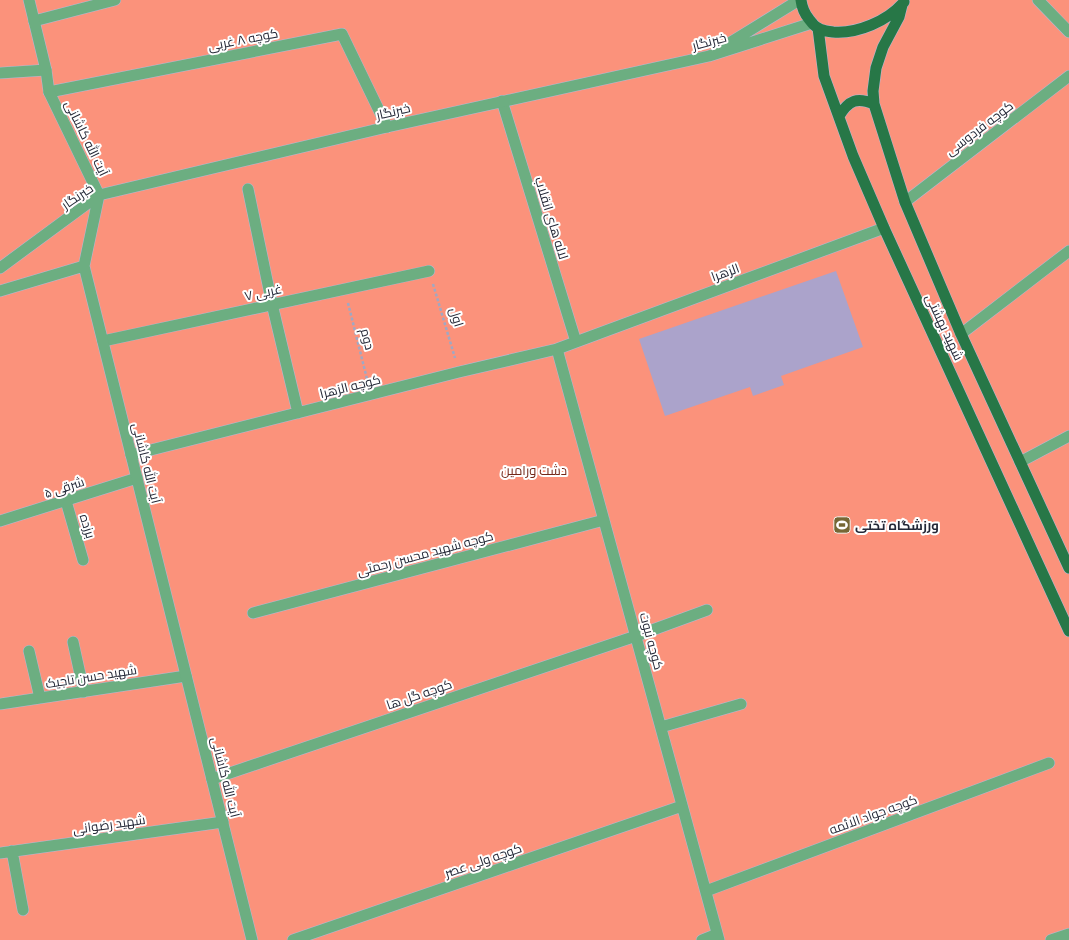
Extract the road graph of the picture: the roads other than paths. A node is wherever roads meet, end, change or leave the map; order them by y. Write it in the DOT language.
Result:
graph roads {
  1 [pos="29,0"];
  2 [pos="115,0"];
  3 [pos="800,0"];
  4 [pos="1038,0"];
  5 [pos="903,2"];
  6 [pos="34,21"];
  7 [pos="815,26"];
  8 [pos="1069,32"];
  9 [pos="709,56"];
  10 [pos="46,70"];
  11 [pos="0,73"];
  12 [pos="1069,76"];
  13 [pos="49,92"];
  14 [pos="502,101"];
  15 [pos="874,104"];
  16 [pos="839,116"];
  17 [pos="387,127"];
  18 [pos="248,189"];
  19 [pos="99,195"];
  20 [pos="905,202"];
  21 [pos="884,228"];
  22 [pos="1069,251"];
  23 [pos="84,266"];
  24 [pos="0,268"];
  25 [pos="429,270"];
  26 [pos="0,290"];
  27 [pos="272,304"];
  28 [pos="961,334"];
  29 [pos="103,341"];
  30 [pos="576,342"];
  31 [pos="557,349"];
  32 [pos="298,413"];
  33 [pos="1069,436"];
  34 [pos="131,456"];
  35 [pos="1020,462"];
  36 [pos="136,478"];
  37 [pos="66,501"];
  38 [pos="604,520"];
  39 [pos="0,521"];
  40 [pos="84,560"];
  41 [pos="1069,568"];
  42 [pos="707,610"];
  43 [pos="253,613"];
  44 [pos="1069,631"];
  45 [pos="636,636"];
  46 [pos="73,642"];
  47 [pos="29,651"];
  48 [pos="186,676"];
  49 [pos="84,692"];
  50 [pos="40,698"];
  51 [pos="0,704"];
  52 [pos="740,704"];
  53 [pos="661,727"];
  54 [pos="1049,764"];
  55 [pos="212,779"];
  56 [pos="682,806"];
  57 [pos="223,822"];
  58 [pos="12,851"];
  59 [pos="0,853"];
  60 [pos="706,891"];
  61 [pos="23,910"];
  62 [pos="1069,934"];
  63 [pos="718,937"];
  64 [pos="252,940"];
  65 [pos="293,940"];
  66 [pos="702,940"];
  67 [pos="1051,940"];
  1 -- 6 [label="street, آیت الله کاشانی"];
  2 -- 6 [label="street"];
  3 -- 7 [label="main road"];
  3 -- 9 [label="street"];
  4 -- 8 [label="street"];
  5 -- 7 [label="main road"];
  5 -- 15 [label="main road, شهید بهشتی"];
  6 -- 10 [label="street, آیت الله کاشانی"];
  7 -- 9 [label="street, خبرنگار"];
  7 -- 16 [label="main road, شهید بهشتی"];
  9 -- 14 [label="street, خبرنگار"];
  10 -- 11 [label="street"];
  10 -- 13 [label="street, آیت الله کاشانی"];
  12 -- 20 [label="street, کوچه فردوسی"];
  13 -- 17 [label="street, کوچه ۸ غربی"];
  13 -- 19 [label="street, آیت الله کاشانی"];
  14 -- 17 [label="street, خبرنگار"];
  14 -- 30 [label="street, لاله های انقلاب"];
  15 -- 16 [label="main road"];
  15 -- 20 [label="main road, شهید بهشتی"];
  16 -- 21 [label="main road, شهید بهشتی"];
  17 -- 19 [label="street, خبرنگار"];
  18 -- 27 [label="street"];
  19 -- 23 [label="street, آیت الله کاشانی"];
  19 -- 24 [label="street, خبرنگار"];
  20 -- 28 [label="main road, شهید بهشتی"];
  21 -- 30 [label="street, الزهرا"];
  21 -- 44 [label="main road, شهید بهشتی"];
  22 -- 28 [label="street"];
  23 -- 26 [label="street"];
  23 -- 29 [label="street, آیت الله کاشانی"];
  25 -- 27 [label="street, ۷ غربی"];
  27 -- 29 [label="street, ۷ غربی"];
  27 -- 32 [label="street"];
  28 -- 35 [label="main road, شهید بهشتی"];
  29 -- 34 [label="street, آیت الله کاشانی"];
  30 -- 31 [label="street, کوچه الزهرا"];
  31 -- 32 [label="street, کوچه الزهرا"];
  31 -- 38 [label="street, کوچه نبوت"];
  32 -- 34 [label="street, کوچه الزهرا"];
  33 -- 35 [label="street"];
  34 -- 36 [label="street, آیت الله کاشانی"];
  35 -- 41 [label="main road, شهید بهشتی"];
  36 -- 37 [label="street, ۵ شرقی"];
  36 -- 48 [label="street, آیت الله کاشانی"];
  37 -- 39 [label="street, ۵ شرقی"];
  37 -- 40 [label="street, برزده"];
  38 -- 43 [label="street, کوچه شهید محسن رحمتی"];
  38 -- 45 [label="street, کوچه نبوت"];
  42 -- 45 [label="street, کوچه گل ها"];
  45 -- 53 [label="street, کوچه نبوت"];
  45 -- 55 [label="street, کوچه گل ها"];
  46 -- 49 [label="street"];
  47 -- 50 [label="street"];
  48 -- 49 [label="street, شهید حسن تاجیک"];
  48 -- 55 [label="street, آیت الله کاشانی"];
  49 -- 50 [label="street, شهید حسن تاجیک"];
  50 -- 51 [label="street, شهید حسن تاجیک"];
  52 -- 53 [label="street"];
  53 -- 56 [label="street, کوچه نبوت"];
  54 -- 60 [label="street, کوچه جواد الائمه"];
  55 -- 57 [label="street, آیت الله کاشانی"];
  56 -- 60 [label="street, کوچه نبوت"];
  56 -- 65 [label="street, کوچه ولی عصر"];
  57 -- 58 [label="street, شهید رضوانی"];
  57 -- 64 [label="street, آیت الله کاشانی"];
  58 -- 59 [label="street, شهید رضوانی"];
  58 -- 61 [label="street"];
  60 -- 63 [label="street, کوچه نبوت"];
  62 -- 67 [label="street"];
  63 -- 66 [label="street"];
}
